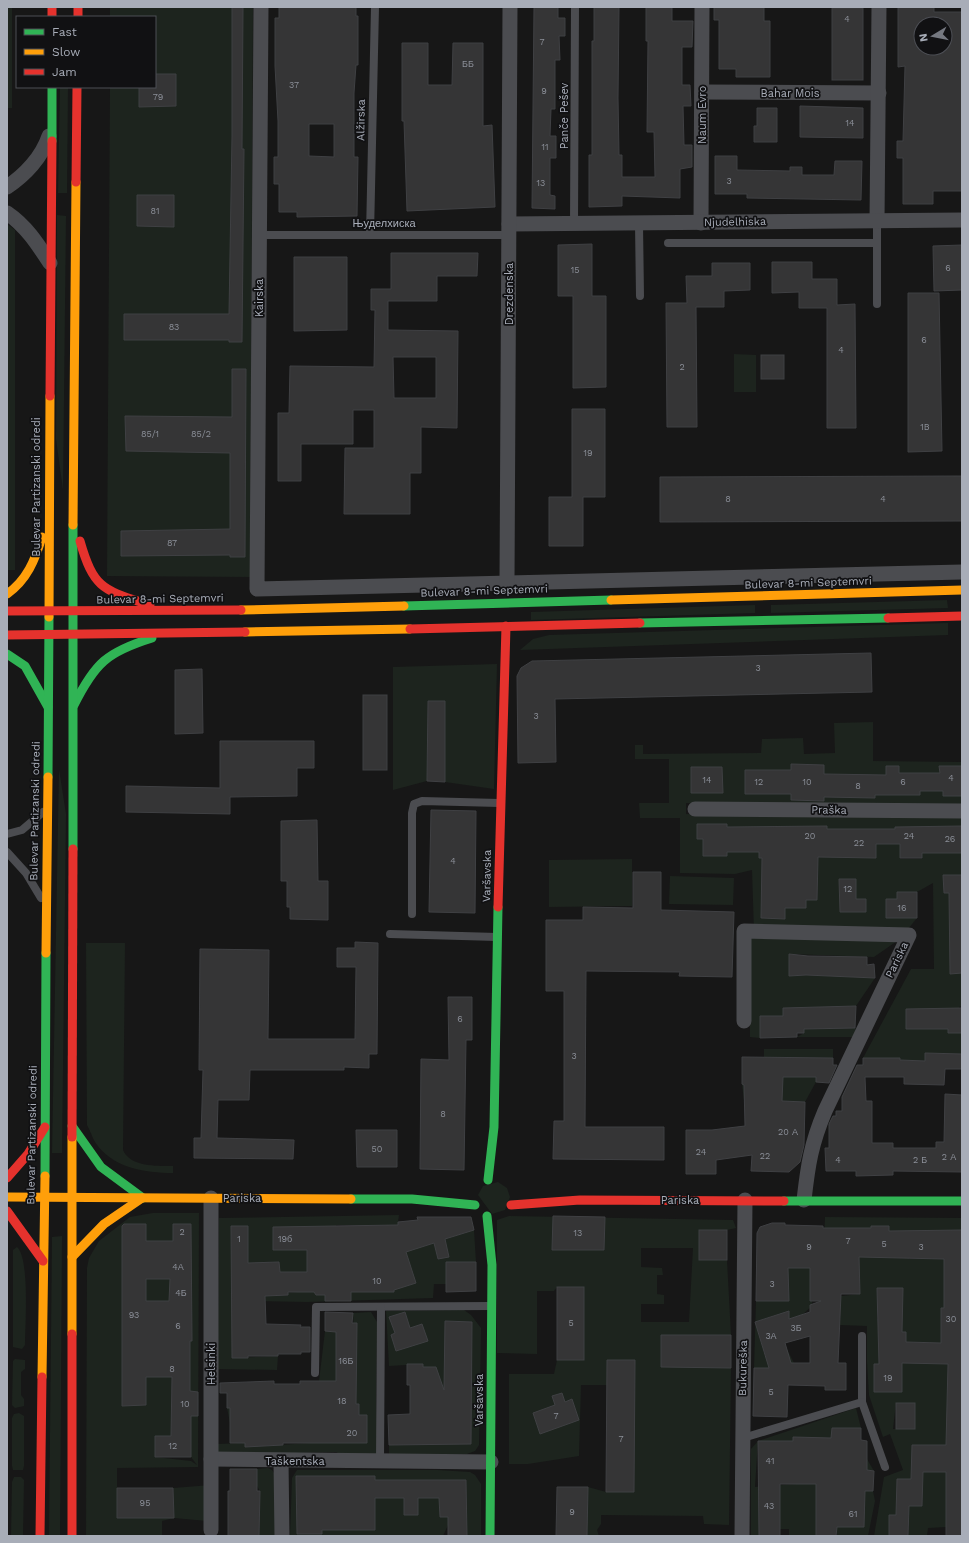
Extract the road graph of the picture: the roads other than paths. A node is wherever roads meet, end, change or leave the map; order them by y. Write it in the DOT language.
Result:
graph roads {
  1 [pos="261,7"];
  2 [pos="375,7"];
  3 [pos="510,7"];
  4 [pos="575,7"];
  5 [pos="702,7"];
  6 [pos="879,7"];
  7 [pos="52,88"];
  8 [pos="78,88"];
  9 [pos="702,92"];
  10 [pos="879,93"];
  11 [pos="51,132"];
  12 [pos="7,187"];
  13 [pos="7,213"];
  14 [pos="962,220"];
  15 [pos="877,221"];
  16 [pos="702,223"];
  17 [pos="574,224"];
  18 [pos="639,224"];
  19 [pos="509,230"];
  20 [pos="370,234"];
  21 [pos="260,235"];
  22 [pos="668,243"];
  23 [pos="877,243"];
  24 [pos="50,263"];
  25 [pos="640,296"];
  26 [pos="877,304"];
  27 [pos="48,513"];
  28 [pos="72,513"];
  29 [pos="962,572"];
  30 [pos="528,581"];
  31 [pos="507,582"];
  32 [pos="386,585"];
  33 [pos="962,590"];
  34 [pos="7,594"];
  35 [pos="542,602"];
  36 [pos="387,606"];
  37 [pos="7,611"];
  38 [pos="170,611"];
  39 [pos="48,612"];
  40 [pos="73,612"];
  41 [pos="962,616"];
  42 [pos="506,626"];
  43 [pos="168,634"];
  44 [pos="7,635"];
  45 [pos="48,635"];
  46 [pos="73,635"];
  47 [pos="7,654"];
  48 [pos="72,708"];
  49 [pos="48,709"];
  50 [pos="500,803"];
  51 [pos="47,807"];
  52 [pos="696,809"];
  53 [pos="962,811"];
  54 [pos="7,834"];
  55 [pos="7,852"];
  56 [pos="46,907"];
  57 [pos="412,914"];
  58 [pos="390,934"];
  59 [pos="498,937"];
  60 [pos="744,1021"];
  61 [pos="45,1126"];
  62 [pos="72,1126"];
  63 [pos="494,1127"];
  64 [pos="500,1166"];
  65 [pos="7,1178"];
  66 [pos="498,1180"];
  67 [pos="452,1193"];
  68 [pos="526,1194"];
  69 [pos="474,1195"];
  70 [pos="7,1197"];
  71 [pos="44,1197"];
  72 [pos="72,1197"];
  73 [pos="143,1198"];
  74 [pos="211,1198"];
  75 [pos="412,1199"];
  76 [pos="580,1200"];
  77 [pos="745,1200"];
  78 [pos="804,1200"];
  79 [pos="962,1201"];
  80 [pos="475,1205"];
  81 [pos="510,1205"];
  82 [pos="7,1211"];
  83 [pos="498,1230"];
  84 [pos="72,1257"];
  85 [pos="43,1261"];
  86 [pos="492,1265"];
  87 [pos="492,1306"];
  88 [pos="381,1307"];
  89 [pos="862,1336"];
  90 [pos="315,1372"];
  91 [pos="862,1402"];
  92 [pos="743,1438"];
  93 [pos="211,1459"];
  94 [pos="282,1461"];
  95 [pos="380,1461"];
  96 [pos="491,1462"];
  97 [pos="885,1467"];
  98 [pos="211,1530"];
  99 [pos="40,1536"];
  100 [pos="72,1536"];
  101 [pos="282,1536"];
  102 [pos="490,1536"];
  103 [pos="742,1536"];
  1 -- 21 [label="street, Kairska"];
  2 -- 20 [label="lane, Alžirska"];
  3 -- 19 [label="street, Drezdenska"];
  4 -- 17 [label="lane, Panče Pešev"];
  5 -- 9 [label="street, Naum Evro"];
  6 -- 10 [label="street"];
  7 -- 11 [label="street, Bulevar Partizanski odredi"];
  8 -- 28 [label="street"];
  9 -- 10 [label="street, Bahar Mois"];
  9 -- 16 [label="street, Naum Evro"];
  10 -- 15 [label="street"];
  11 -- 12 [label="street"];
  11 -- 24 [label="street, Bulevar Partizanski odredi"];
  13 -- 24 [label="street"];
  14 -- 15 [label="street, Njudelhiska"];
  15 -- 16 [label="street, Njudelhiska"];
  15 -- 23 [label="lane"];
  16 -- 18 [label="street, Njudelhiska"];
  17 -- 18 [label="street, Njudelhiska"];
  17 -- 19 [label="street, Njudelhiska"];
  18 -- 25 [label="lane"];
  19 -- 20 [label="lane, Њуделхиска"];
  19 -- 31 [label="street, Drezdenska"];
  20 -- 21 [label="lane, Њуделхиска"];
  21 -- 32 [label="street, Kairska"];
  22 -- 23 [label="lane"];
  23 -- 26 [label="lane"];
  24 -- 27 [label="street, Bulevar Partizanski odredi"];
  27 -- 34 [label="street"];
  27 -- 39 [label="street, Bulevar Partizanski odredi"];
  28 -- 38 [label="street"];
  28 -- 40 [label="street"];
  29 -- 30 [label="street"];
  30 -- 31 [label="street"];
  30 -- 35 [label="street"];
  31 -- 32 [label="street"];
  32 -- 36 [label="street"];
  33 -- 35 [label="street, Bulevar 8-mi Septemvri"];
  35 -- 36 [label="street, Bulevar 8-mi Septemvri"];
  36 -- 38 [label="street, Bulevar 8-mi Septemvri"];
  37 -- 39 [label="street, Bulevar 8-mi Septemvri"];
  38 -- 40 [label="street, Bulevar 8-mi Septemvri"];
  39 -- 40 [label="street, Bulevar 8-mi Septemvri"];
  39 -- 45 [label="street, Bulevar Partizanski odredi"];
  40 -- 46 [label="street"];
  41 -- 42 [label="street"];
  42 -- 43 [label="street"];
  42 -- 50 [label="street, Varšavska"];
  43 -- 46 [label="street"];
  43 -- 48 [label="street"];
  44 -- 45 [label="street"];
  45 -- 46 [label="street"];
  45 -- 49 [label="street, Bulevar Partizanski odredi"];
  46 -- 48 [label="street"];
  47 -- 49 [label="street"];
  48 -- 62 [label="street"];
  49 -- 51 [label="street, Bulevar Partizanski odredi"];
  50 -- 57 [label="lane"];
  50 -- 59 [label="street, Varšavska"];
  51 -- 54 [label="lane"];
  51 -- 56 [label="street, Bulevar Partizanski odredi"];
  52 -- 53 [label="street, Praška"];
  55 -- 56 [label="lane"];
  56 -- 61 [label="street, Bulevar Partizanski odredi"];
  58 -- 59 [label="lane"];
  59 -- 63 [label="street, Varšavska"];
  60 -- 78 [label="street, Pariska"];
  61 -- 65 [label="street"];
  61 -- 71 [label="street, Bulevar Partizanski odredi"];
  62 -- 72 [label="street"];
  62 -- 73 [label="street"];
  63 -- 64 [label="street, Varšavska"];
  63 -- 66 [label="street, Varšavska"];
  67 -- 75 [label="street, Pariska"];
  68 -- 76 [label="street, Pariska"];
  69 -- 80 [label="street"];
  70 -- 71 [label="street, Pariska"];
  71 -- 72 [label="street, Pariska"];
  71 -- 85 [label="street, Bulevar Partizanski odredi"];
  72 -- 73 [label="street, Pariska"];
  72 -- 84 [label="street"];
  73 -- 74 [label="street, Pariska"];
  73 -- 84 [label="street"];
  74 -- 75 [label="street, Pariska"];
  74 -- 93 [label="street, Helsinki"];
  75 -- 80 [label="street, Pariska"];
  76 -- 77 [label="street, Pariska"];
  76 -- 81 [label="street, Pariska"];
  77 -- 78 [label="street, Pariska"];
  77 -- 92 [label="street, Bukureška"];
  78 -- 79 [label="street, Pariska"];
  80 -- 86 [label="street, Varšavska"];
  82 -- 85 [label="street"];
  83 -- 86 [label="street, Varšavska"];
  84 -- 100 [label="street"];
  85 -- 99 [label="street, Bulevar Partizanski odredi"];
  86 -- 87 [label="street, Varšavska"];
  87 -- 88 [label="lane"];
  87 -- 96 [label="street, Varšavska"];
  88 -- 90 [label="lane"];
  88 -- 95 [label="lane"];
  89 -- 91 [label="lane"];
  91 -- 92 [label="lane"];
  91 -- 97 [label="lane"];
  92 -- 103 [label="street, Bukureška"];
  93 -- 94 [label="street, Taškentska"];
  93 -- 98 [label="street, Helsinki"];
  94 -- 95 [label="street, Taškentska"];
  94 -- 101 [label="street"];
  95 -- 96 [label="street, Taškentska"];
  96 -- 102 [label="street, Varšavska"];
}
